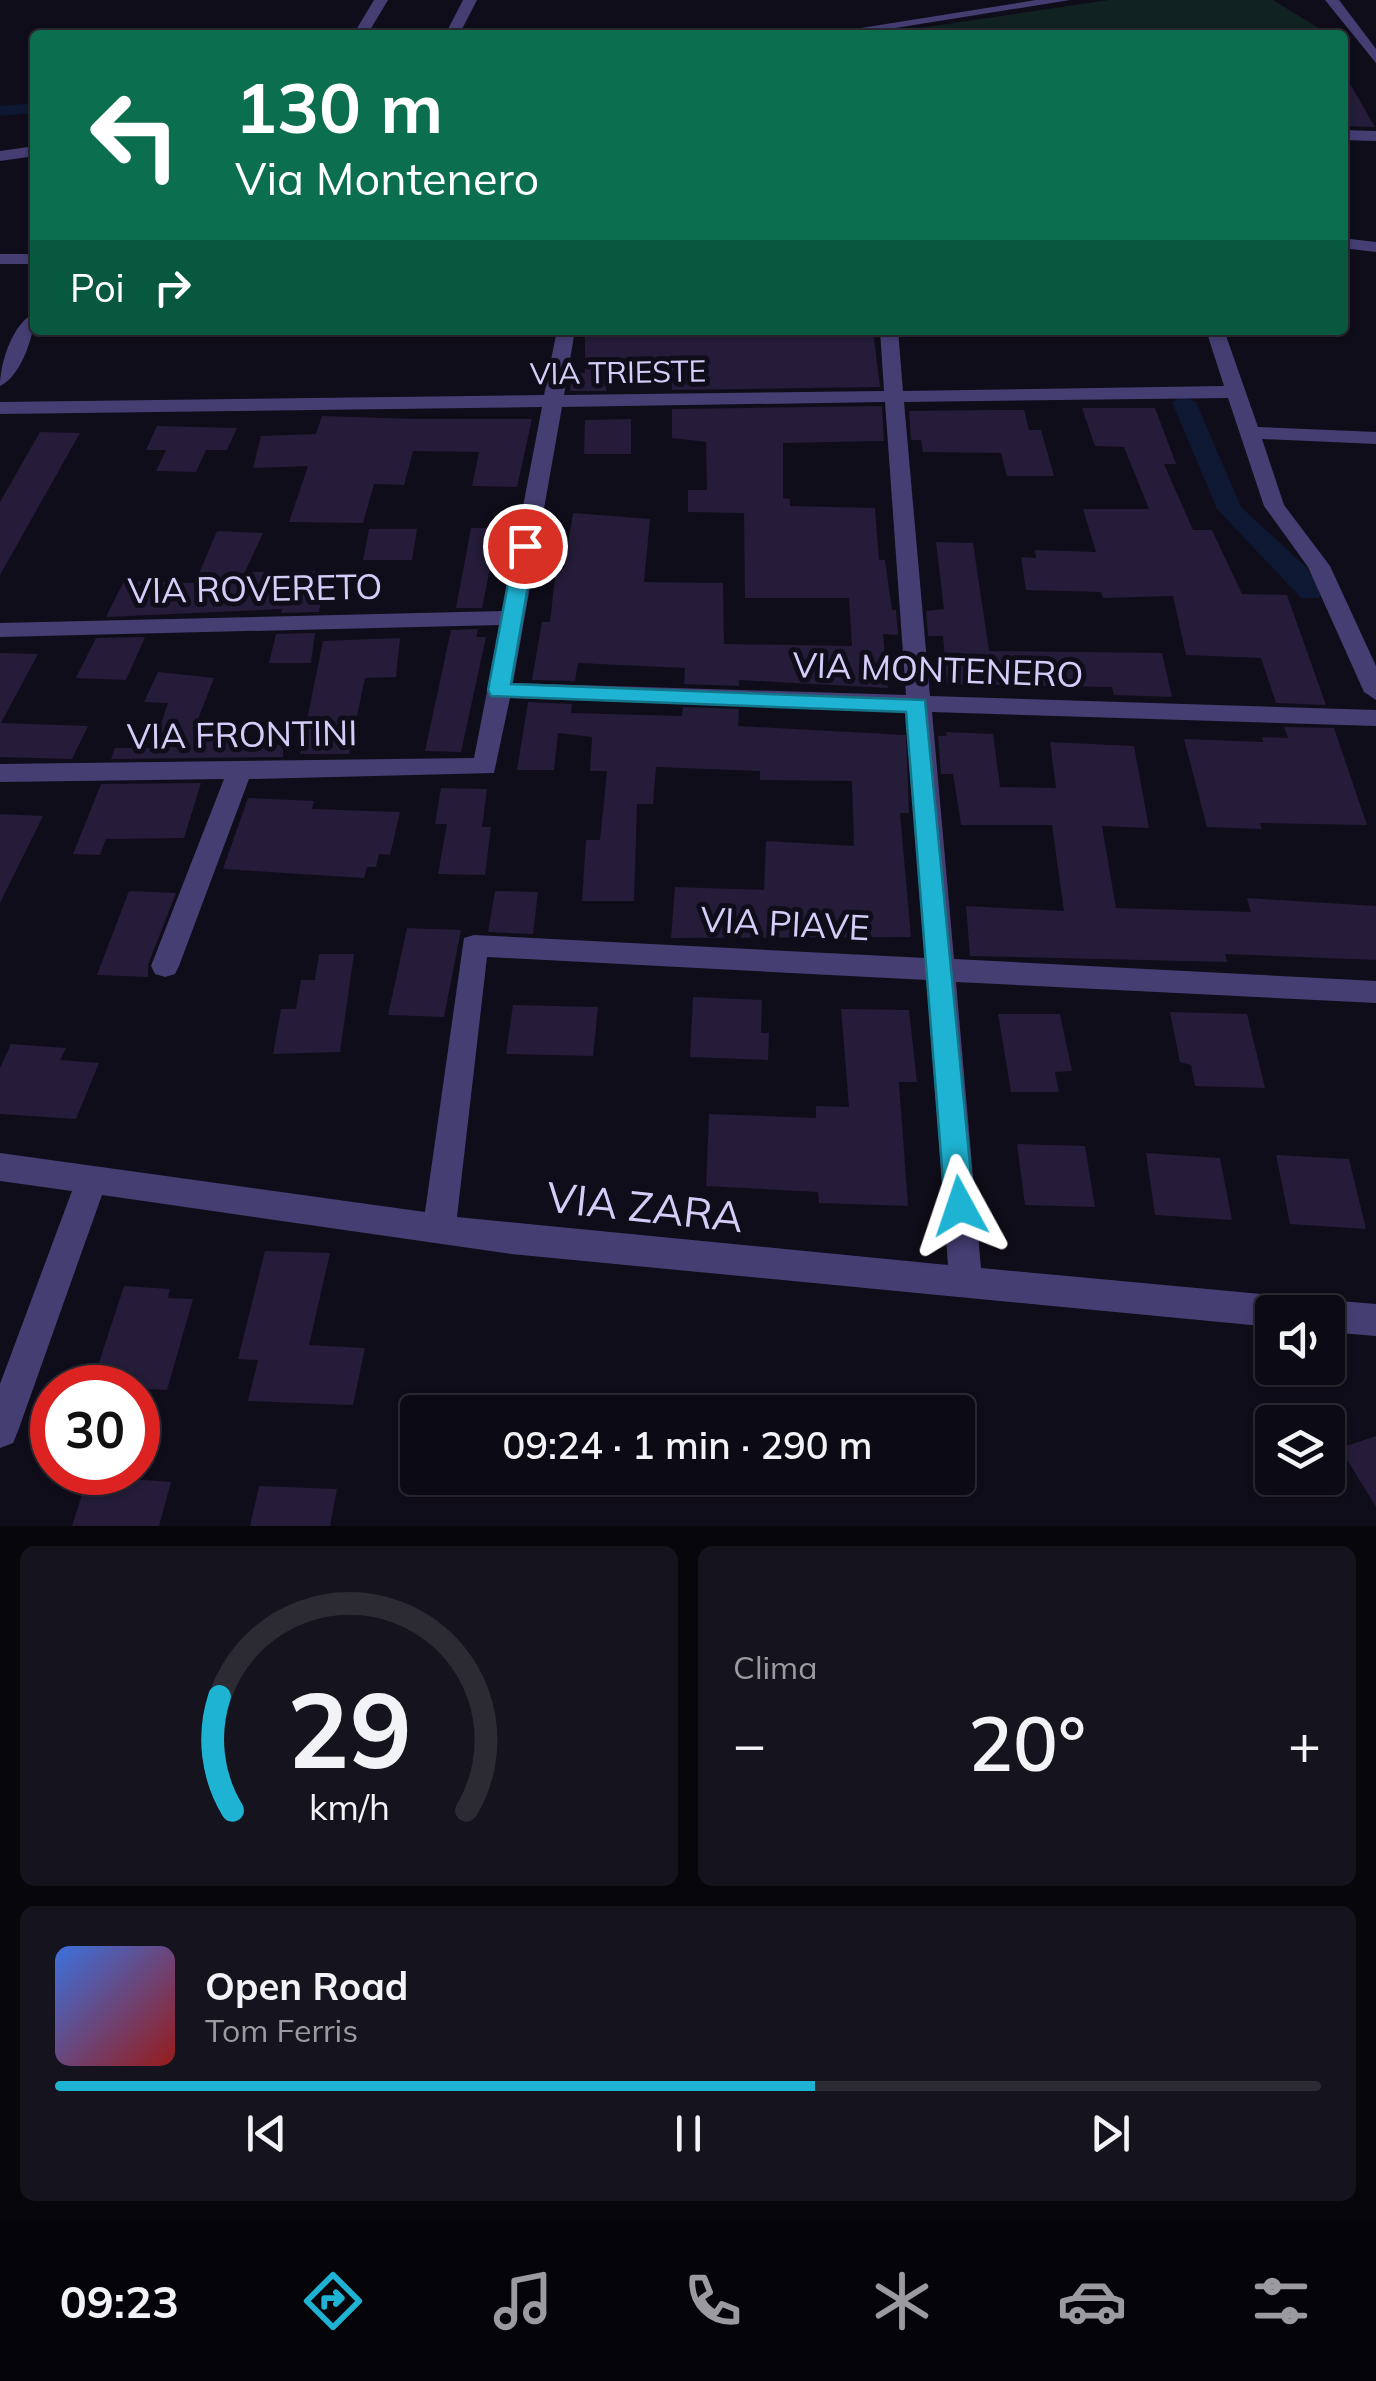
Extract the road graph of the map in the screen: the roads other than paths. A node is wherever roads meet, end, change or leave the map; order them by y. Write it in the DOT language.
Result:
graph roads {
  1 [pos="381,0"];
  2 [pos="470,0"];
  3 [pos="1063,0"];
  4 [pos="1332,0"];
  5 [pos="363,30"];
  6 [pos="455,30"];
  7 [pos="858,30"];
  8 [pos="1376,59"];
  9 [pos="1348,135"];
  10 [pos="1376,136"];
  11 [pos="30,152"];
  12 [pos="0,156"];
  13 [pos="1348,244"];
  14 [pos="1376,247"];
  15 [pos="0,259"];
  16 [pos="30,259"];
  17 [pos="30,324"];
  18 [pos="30,328"];
  19 [pos="0,330"];
  20 [pos="565,335"];
  21 [pos="890,335"];
  22 [pos="1217,335"];
  23 [pos="0,380"];
  24 [pos="1236,392"];
  25 [pos="896,399"];
  26 [pos="550,404"];
  27 [pos="0,408"];
  28 [pos="1250,433"];
  29 [pos="1376,438"];
  30 [pos="512,618"];
  31 [pos="0,630"];
  32 [pos="499,690"];
  33 [pos="1376,692"];
  34 [pos="917,705"];
  35 [pos="1376,718"];
  36 [pos="240,770"];
  37 [pos="0,772"];
  38 [pos="166,966"];
  39 [pos="940,969"];
  40 [pos="1376,992"];
  41 [pos="0,1168"];
  42 [pos="92,1180"];
  43 [pos="439,1229"];
  44 [pos="966,1284"];
  45 [pos="1255,1309"];
  46 [pos="1345,1317"];
  47 [pos="1376,1320"];
  48 [pos="0,1430"];
  1 -- 5 [label="street"];
  2 -- 6 [label="street"];
  3 -- 7 [label="street"];
  4 -- 8 [label="street"];
  9 -- 10 [label="street"];
  11 -- 12 [label="street"];
  13 -- 14 [label="street"];
  15 -- 16 [label="street"];
  17 -- 19 [label="street"];
  18 -- 23 [label="street"];
  20 -- 26 [label="street"];
  21 -- 25 [label="street"];
  22 -- 24 [label="street"];
  24 -- 25 [label="street, VIA TRIESTE"];
  24 -- 28 [label="street"];
  25 -- 26 [label="street, VIA TRIESTE"];
  25 -- 34 [label="street"];
  26 -- 27 [label="street, VIA TRIESTE"];
  26 -- 30 [label="street"];
  28 -- 29 [label="street"];
  28 -- 33 [label="street"];
  30 -- 31 [label="street, VIA ROVERETO"];
  30 -- 32 [label="street"];
  32 -- 34 [label="street, VIA MONTENERO"];
  32 -- 36 [label="street, VIA FRONTINI"];
  34 -- 35 [label="street, VIA MONTENERO"];
  34 -- 39 [label="street"];
  36 -- 37 [label="street, VIA FRONTINI"];
  36 -- 38 [label="street"];
  39 -- 40 [label="street, VIA PIAVE"];
  39 -- 43 [label="street, VIA PIAVE"];
  39 -- 44 [label="street"];
  41 -- 42 [label="street, VIA ZARA"];
  42 -- 43 [label="street, VIA ZARA"];
  42 -- 48 [label="street"];
  43 -- 44 [label="street, VIA ZARA"];
  44 -- 45 [label="street, VIA ZARA"];
  46 -- 47 [label="street"];
}
